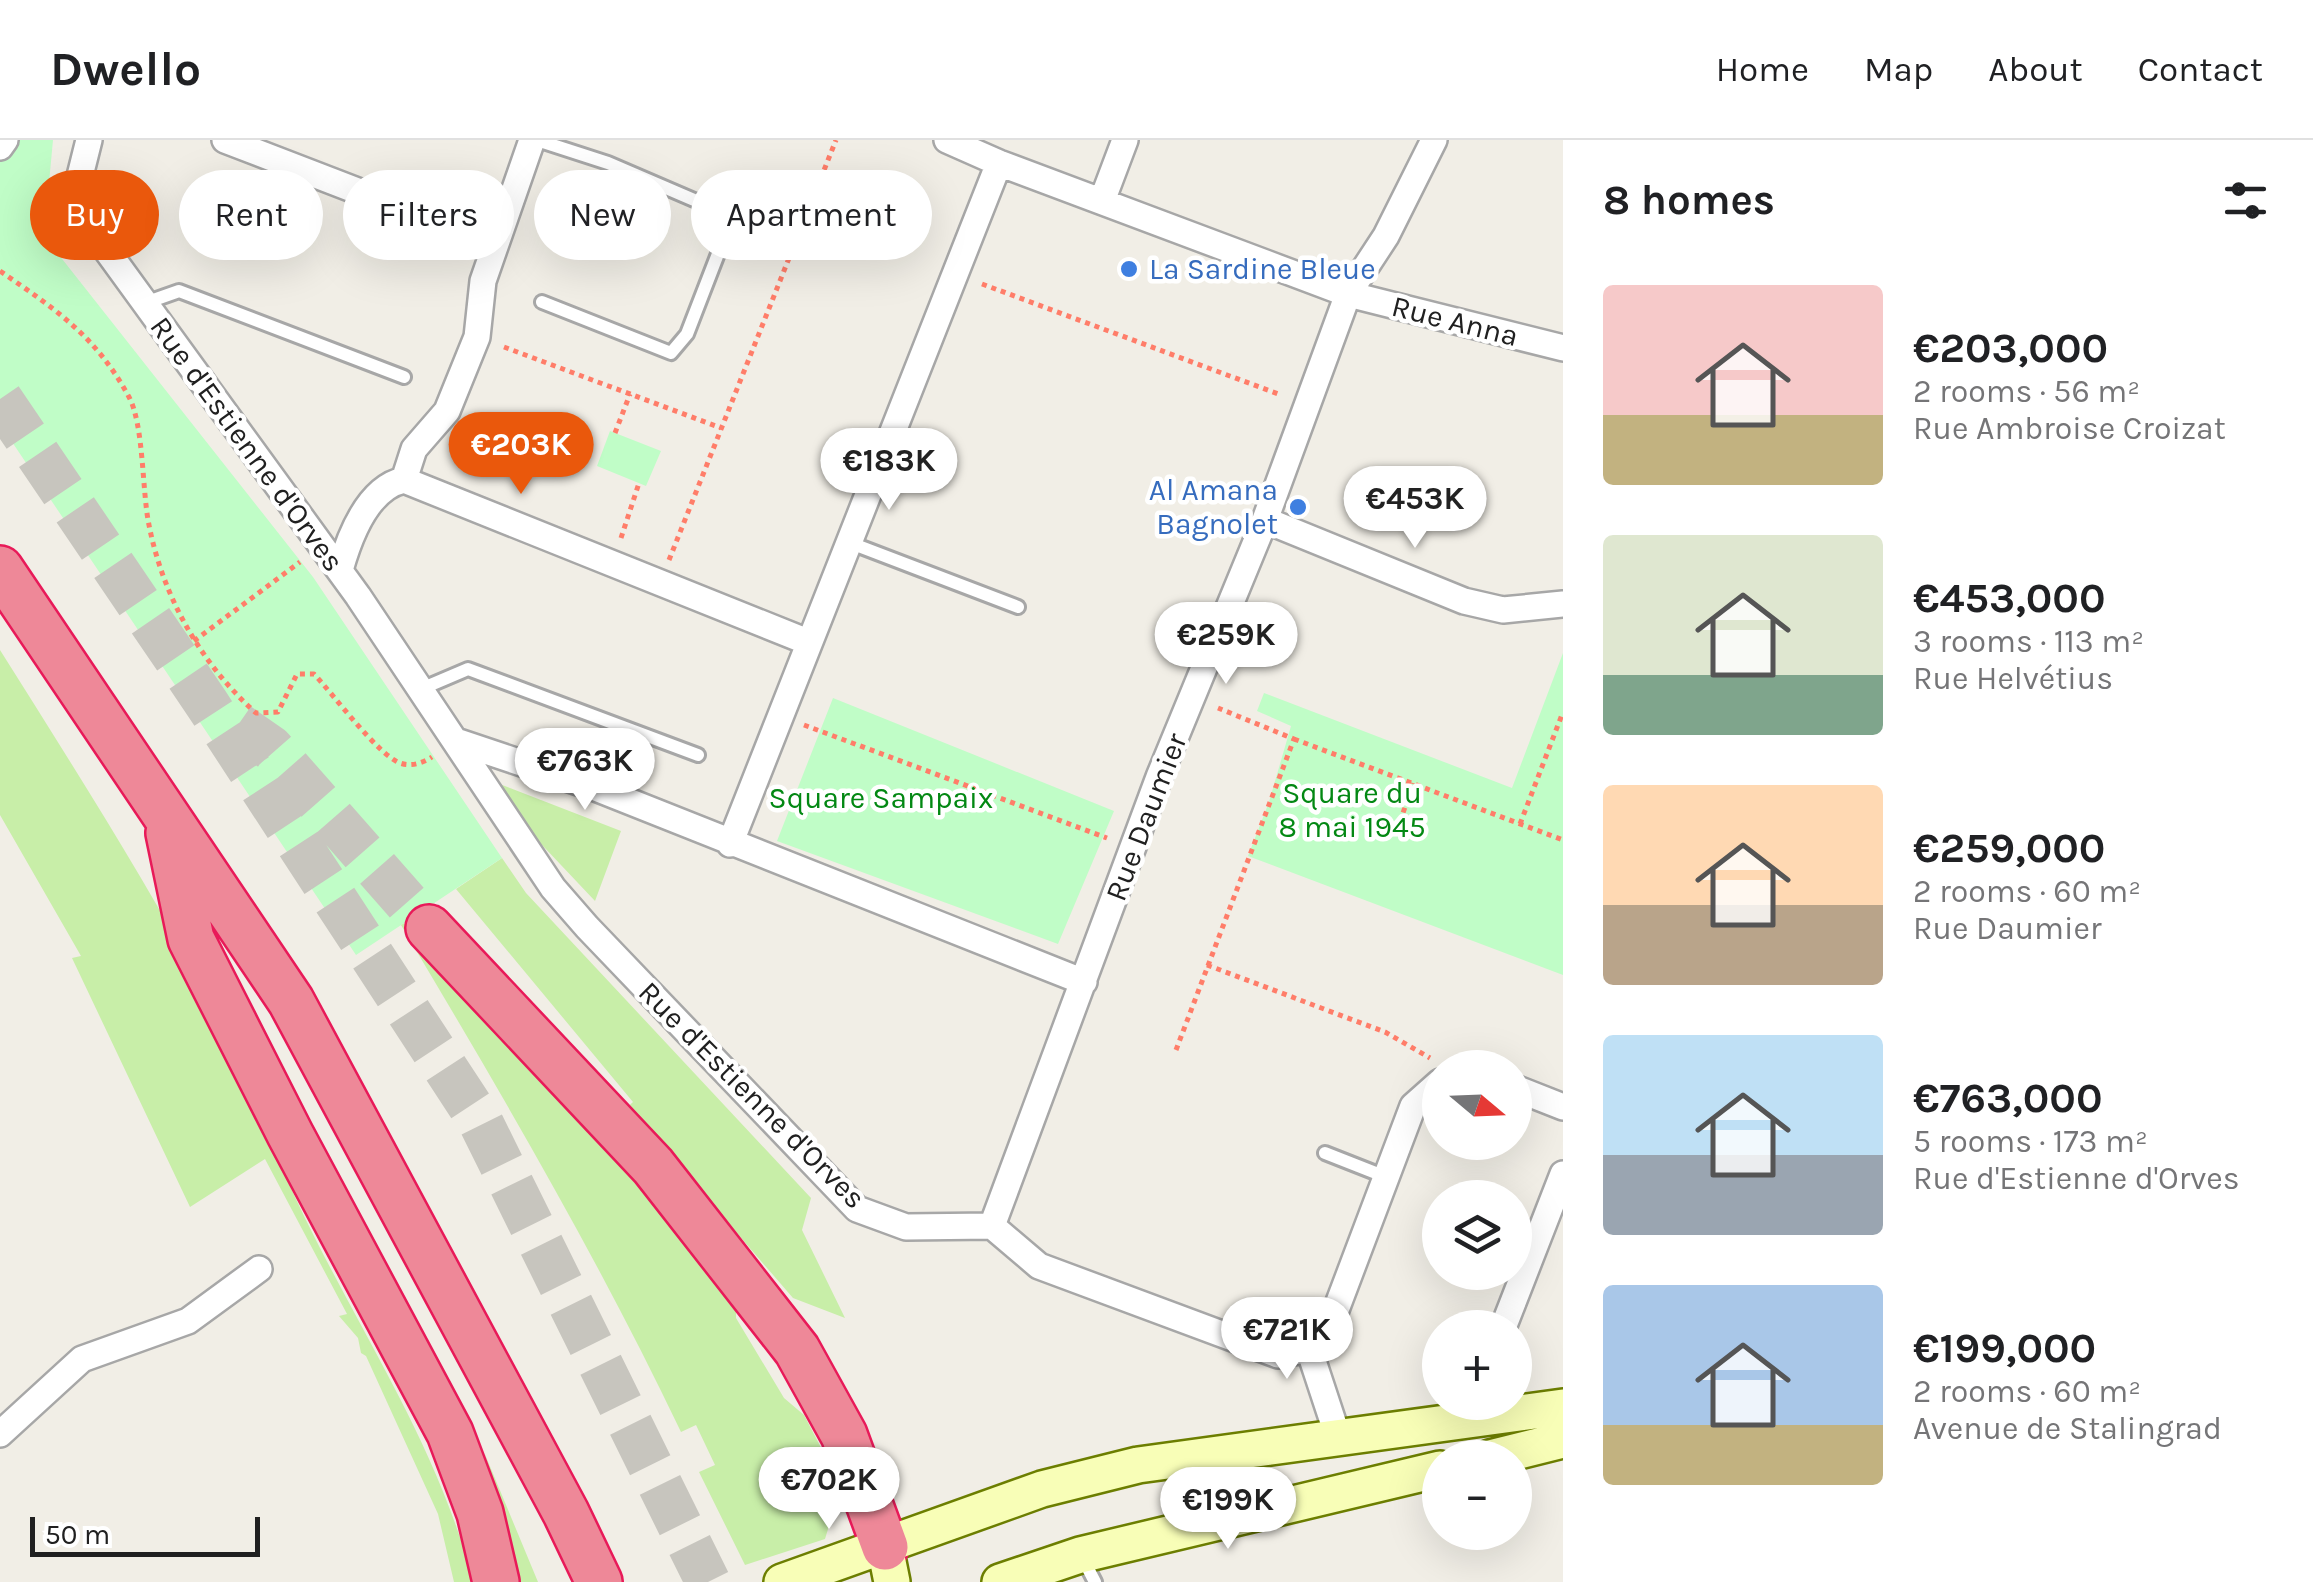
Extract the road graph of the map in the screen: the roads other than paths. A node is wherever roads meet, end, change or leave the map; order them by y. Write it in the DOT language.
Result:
graph roads {
  1 [pos="5,140"];
  2 [pos="88,140"];
  3 [pos="225,140"];
  4 [pos="535,140"];
  5 [pos="948,140"];
  6 [pos="1126,140"];
  7 [pos="1434,140"];
  8 [pos="0,147"];
  9 [pos="1000,162"];
  10 [pos="343,185"];
  11 [pos="514,195"];
  12 [pos="1102,201"];
  13 [pos="490,260"];
  14 [pos="1348,294"];
  15 [pos="542,302"];
  16 [pos="144,303"];
  17 [pos="1563,348"];
  18 [pos="404,377"];
  19 [pos="404,480"];
  20 [pos="1265,520"];
  21 [pos="848,542"];
  22 [pos="0,569"];
  23 [pos="340,570"];
  24 [pos="1563,604"];
  25 [pos="1018,607"];
  26 [pos="808,642"];
  27 [pos="421,689"];
  28 [pos="456,741"];
  29 [pos="698,755"];
  30 [pos="165,812"];
  31 [pos="730,844"];
  32 [pos="428,928"];
  33 [pos="1084,982"];
  34 [pos="1422,1092"];
  35 [pos="1532,1094"];
  36 [pos="1563,1106"];
  37 [pos="1325,1153"];
  38 [pos="1563,1174"];
  39 [pos="1386,1177"];
  40 [pos="992,1226"];
  41 [pos="260,1269"];
  42 [pos="1510,1310"];
  43 [pos="1309,1348"];
  44 [pos="1563,1407"];
  45 [pos="0,1434"];
  46 [pos="1338,1437"];
  47 [pos="1563,1440"];
  48 [pos="1532,1448"];
  49 [pos="1422,1474"];
  50 [pos="888,1565"];
  51 [pos="1088,1568"];
  52 [pos="788,1580"];
  53 [pos="496,1582"];
  54 [pos="599,1582"];
  55 [pos="1000,1582"];
  1 -- 8 [label="street"];
  2 -- 16 [label="street, Rue d'Estienne d'Orves"];
  3 -- 10 [label="street"];
  4 -- 11 [label="street"];
  4 -- 15 [label="lane"];
  5 -- 9 [label="street, Rue Anna"];
  6 -- 12 [label="street"];
  7 -- 14 [label="street, Rue Daumier"];
  9 -- 12 [label="street, Rue Anna"];
  9 -- 21 [label="street"];
  12 -- 14 [label="street, Rue Anna"];
  13 -- 19 [label="street"];
  14 -- 17 [label="street, Rue Anna"];
  14 -- 20 [label="street, Rue Daumier"];
  16 -- 18 [label="lane"];
  16 -- 23 [label="street, Rue d'Estienne d'Orves"];
  19 -- 23 [label="street"];
  19 -- 26 [label="street"];
  20 -- 24 [label="street"];
  20 -- 33 [label="street, Rue Daumier"];
  21 -- 25 [label="lane"];
  21 -- 26 [label="street"];
  22 -- 30 [label="highway"];
  23 -- 27 [label="street, Rue d'Estienne d'Orves"];
  26 -- 31 [label="street"];
  27 -- 28 [label="street, Rue d'Estienne d'Orves"];
  27 -- 29 [label="lane"];
  28 -- 31 [label="street"];
  28 -- 40 [label="street, Rue d'Estienne d'Orves"];
  30 -- 53 [label="highway"];
  30 -- 54 [label="highway"];
  31 -- 33 [label="street"];
  32 -- 50 [label="highway"];
  33 -- 40 [label="street, Rue Daumier"];
  34 -- 39 [label="street"];
  35 -- 36 [label="street"];
  37 -- 39 [label="lane"];
  38 -- 42 [label="street"];
  39 -- 43 [label="street"];
  40 -- 43 [label="street"];
  41 -- 45 [label="street"];
  43 -- 46 [label="street"];
  44 -- 46 [label="main road"];
  46 -- 50 [label="main road"];
  47 -- 48 [label="main road"];
  49 -- 51 [label="main road"];
  50 -- 52 [label="main road"];
  51 -- 55 [label="main road"];
}
